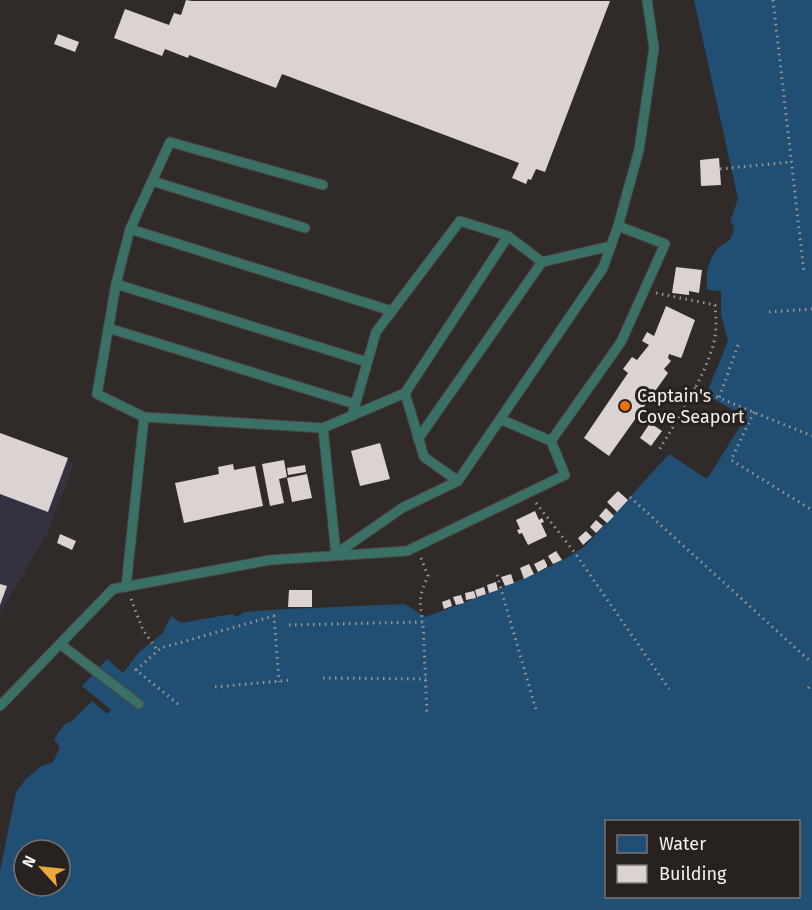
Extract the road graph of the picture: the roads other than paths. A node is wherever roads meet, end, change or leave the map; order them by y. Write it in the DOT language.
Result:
graph roads {
  1 [pos="647,0"];
  2 [pos="152,181"];
  3 [pos="323,186"];
  4 [pos="618,226"];
  5 [pos="305,228"];
  6 [pos="130,229"];
  7 [pos="508,236"];
  8 [pos="611,246"];
  9 [pos="542,262"];
  10 [pos="116,284"];
  11 [pos="392,311"];
  12 [pos="108,328"];
  13 [pos="368,362"];
  14 [pos="405,393"];
  15 [pos="355,404"];
  16 [pos="352,416"];
  17 [pos="144,417"];
  18 [pos="500,419"];
  19 [pos="323,428"];
  20 [pos="418,439"];
  21 [pos="551,441"];
  22 [pos="458,481"];
  23 [pos="335,555"];
  24 [pos="126,586"];
  25 [pos="60,644"];
  26 [pos="139,704"];
  27 [pos="0,706"];
  1 -- 4 [label="lane"];
  2 -- 3 [label="lane"];
  2 -- 5 [label="lane"];
  2 -- 6 [label="lane"];
  4 -- 8 [label="lane"];
  4 -- 21 [label="lane"];
  6 -- 10 [label="lane"];
  6 -- 11 [label="lane"];
  7 -- 9 [label="lane"];
  7 -- 11 [label="lane"];
  7 -- 14 [label="lane"];
  8 -- 9 [label="lane"];
  8 -- 18 [label="lane"];
  9 -- 20 [label="lane"];
  10 -- 12 [label="lane"];
  10 -- 13 [label="lane"];
  11 -- 13 [label="lane"];
  12 -- 15 [label="lane"];
  12 -- 17 [label="lane"];
  13 -- 15 [label="lane"];
  14 -- 16 [label="lane"];
  14 -- 20 [label="lane"];
  15 -- 16 [label="lane"];
  16 -- 19 [label="lane"];
  17 -- 19 [label="lane"];
  17 -- 24 [label="lane"];
  18 -- 21 [label="lane"];
  18 -- 22 [label="lane"];
  19 -- 23 [label="lane"];
  20 -- 22 [label="lane"];
  21 -- 23 [label="lane"];
  22 -- 23 [label="lane"];
  23 -- 24 [label="lane"];
  24 -- 25 [label="lane"];
  25 -- 26 [label="lane"];
  25 -- 27 [label="lane"];
}
